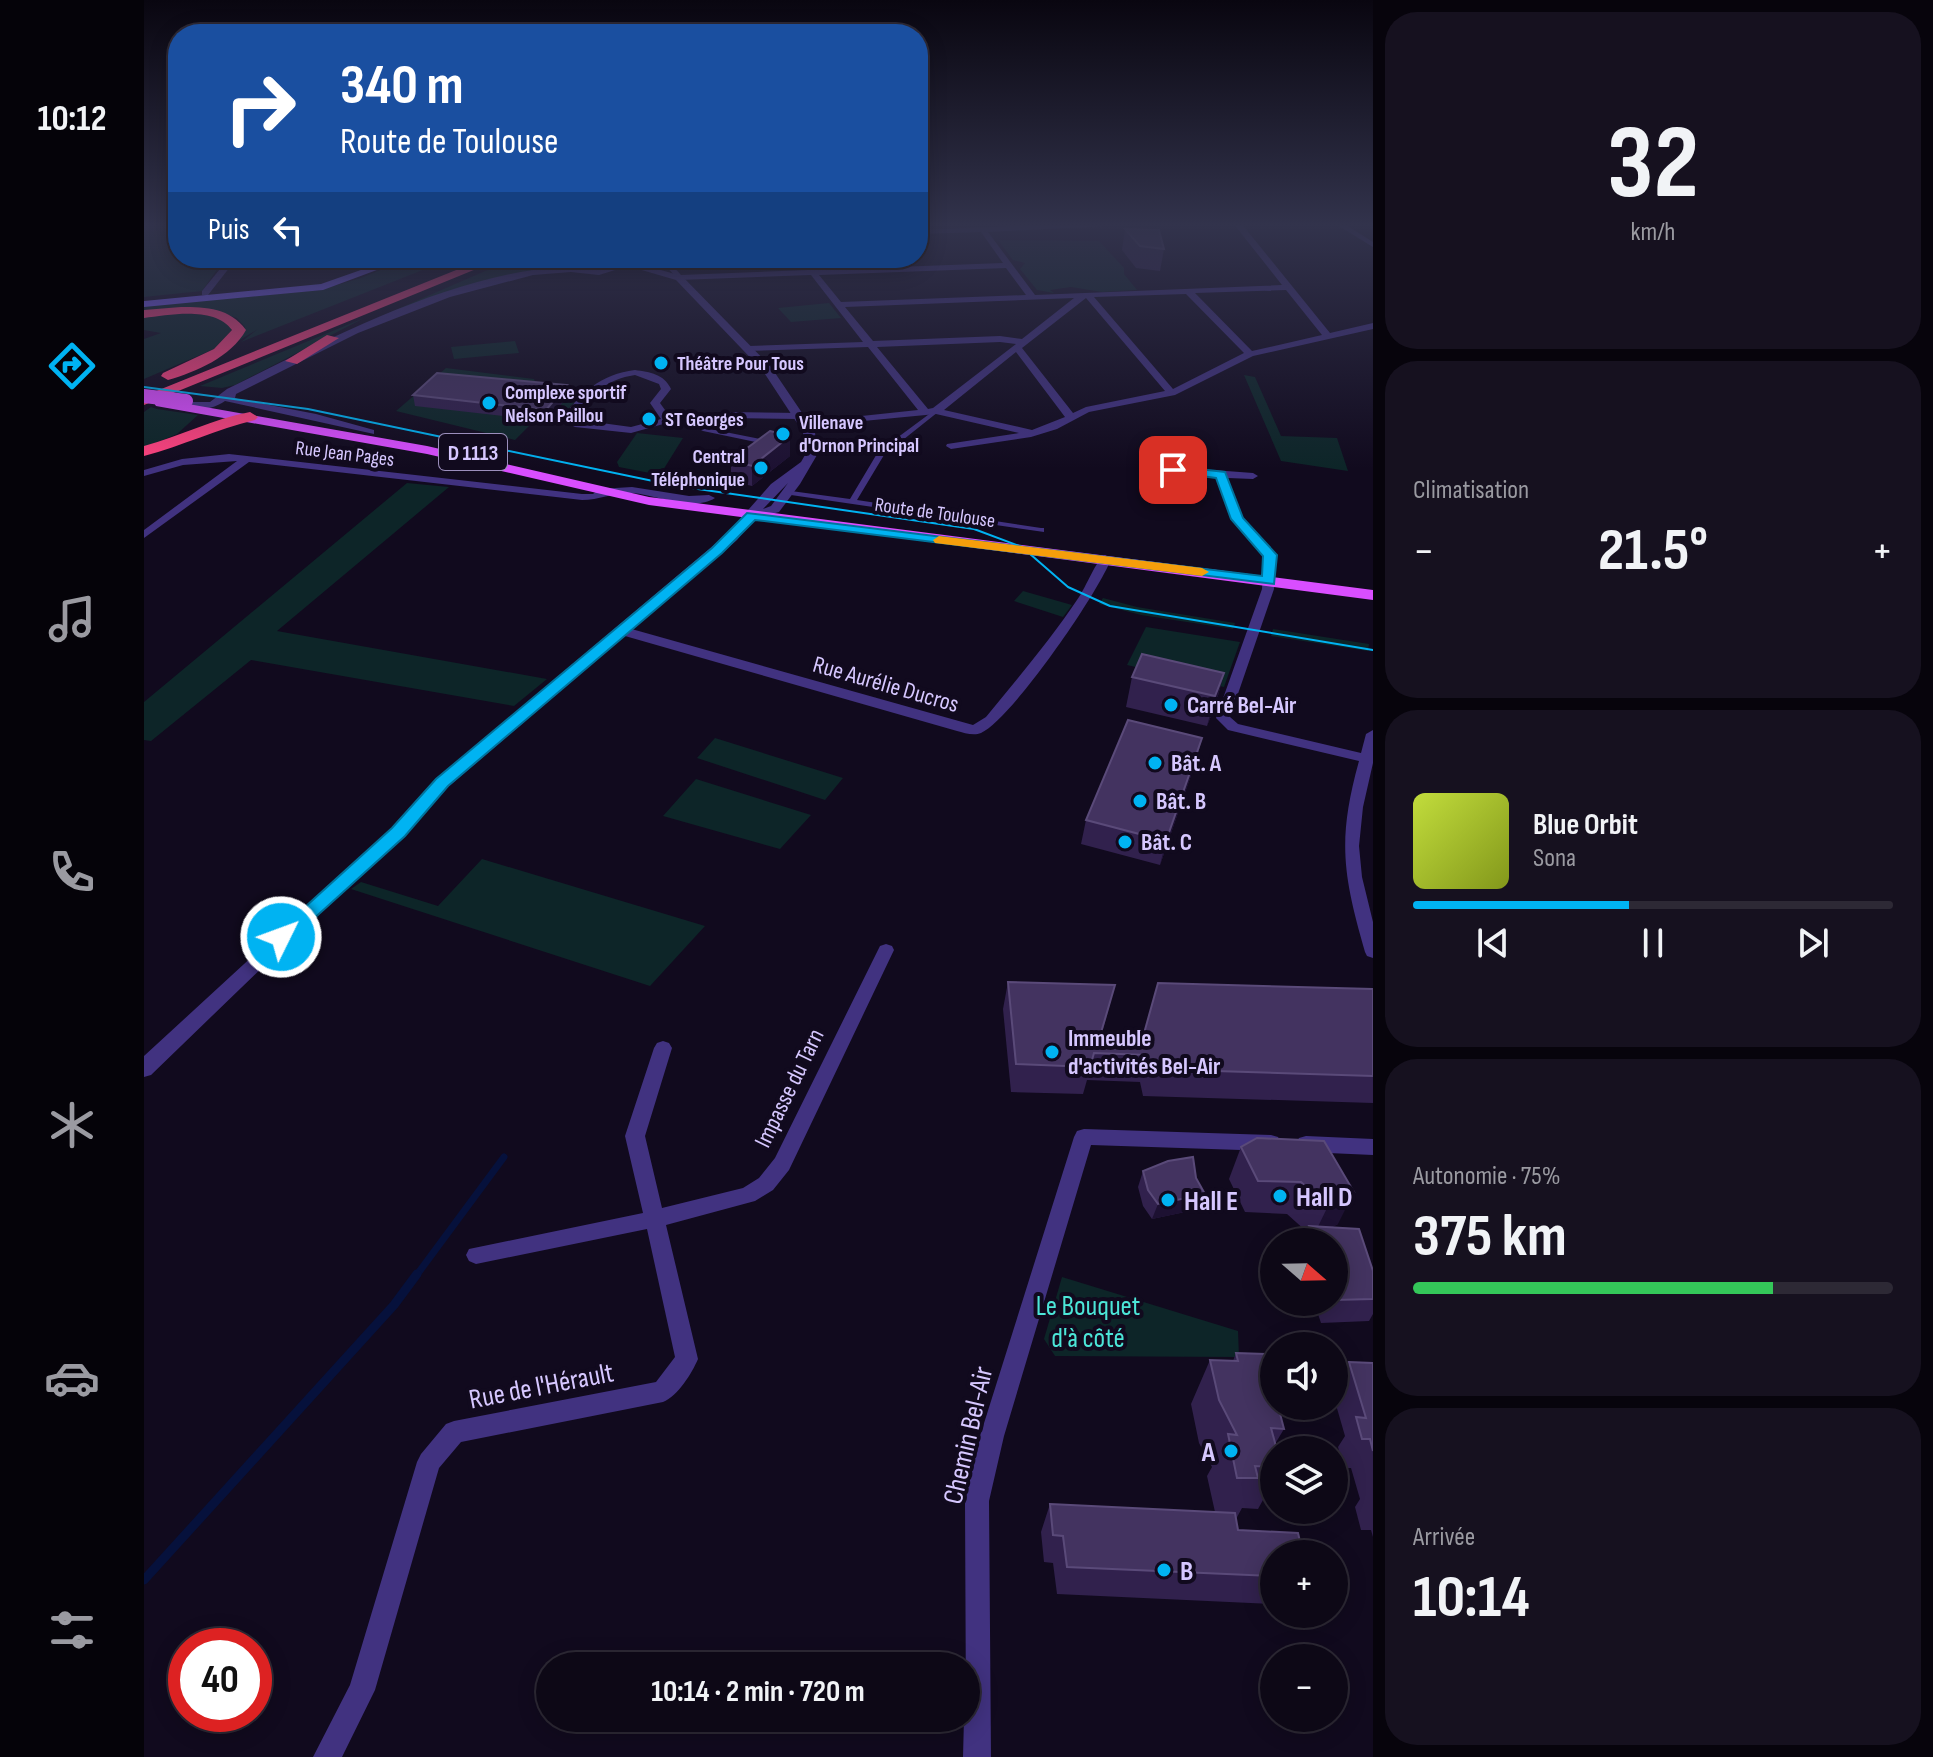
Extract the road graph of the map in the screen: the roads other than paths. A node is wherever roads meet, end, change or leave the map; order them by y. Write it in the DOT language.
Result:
graph roads {
  1 [pos="358,305"];
  2 [pos="377,305"];
  3 [pos="395,305"];
  4 [pos="420,305"];
  5 [pos="705,305"];
  6 [pos="838,305"];
  7 [pos="1072,305"];
  8 [pos="1094,305"];
  9 [pos="1202,305"];
  10 [pos="1303,305"];
  11 [pos="144,314"];
  12 [pos="1373,326"];
  13 [pos="1327,335"];
  14 [pos="1020,344"];
  15 [pos="869,345"];
  16 [pos="749,349"];
  17 [pos="1250,354"];
  18 [pos="292,361"];
  19 [pos="231,391"];
  20 [pos="1172,393"];
  21 [pos="145,394"];
  22 [pos="211,408"];
  23 [pos="921,408"];
  24 [pos="940,408"];
  25 [pos="1070,416"];
  26 [pos="250,417"];
  27 [pos="667,420"];
  28 [pos="802,420"];
  29 [pos="705,430"];
  30 [pos="370,432"];
  31 [pos="1031,432"];
  32 [pos="779,445"];
  33 [pos="951,446"];
  34 [pos="144,451"];
  35 [pos="247,459"];
  36 [pos="806,464"];
  37 [pos="1173,470"];
  38 [pos="144,473"];
  39 [pos="1221,475"];
  40 [pos="1253,476"];
  41 [pos="601,486"];
  42 [pos="791,493"];
  43 [pos="852,502"];
  44 [pos="775,509"];
  45 [pos="755,511"];
  46 [pos="1041,530"];
  47 [pos="144,535"];
  48 [pos="1105,559"];
  49 [pos="1269,581"];
  50 [pos="1373,595"];
  51 [pos="623,631"];
  52 [pos="1373,734"];
  53 [pos="1367,759"];
  54 [pos="886,950"];
  55 [pos="1373,952"];
  56 [pos="663,1048"];
  57 [pos="144,1069"];
  58 [pos="1373,1147"];
  59 [pos="655,1219"];
  60 [pos="476,1255"];
  61 [pos="327,1757"];
  62 [pos="977,1757"];
  1 -- 21 [label="highway"];
  2 -- 21 [label="highway"];
  3 -- 18 [label="highway"];
  4 -- 18 [label="street"];
  5 -- 16 [label="street"];
  6 -- 15 [label="street"];
  7 -- 14 [label="street"];
  8 -- 20 [label="street"];
  9 -- 17 [label="street"];
  10 -- 13 [label="street"];
  11 -- 21 [label="highway"];
  12 -- 13 [label="street"];
  13 -- 17 [label="street"];
  14 -- 15 [label="street"];
  14 -- 24 [label="street"];
  14 -- 25 [label="street"];
  15 -- 16 [label="street"];
  15 -- 23 [label="street"];
  16 -- 28 [label="street"];
  17 -- 20 [label="street"];
  18 -- 19 [label="street"];
  19 -- 22 [label="street"];
  19 -- 30 [label="street"];
  20 -- 25 [label="street"];
  21 -- 22 [label="main road, D 1113, bridge"];
  22 -- 26 [label="main road, D 1113"];
  22 -- 30 [label="main road, D 1113"];
  22 -- 34 [label="highway"];
  23 -- 24 [label="street"];
  23 -- 28 [label="street"];
  24 -- 31 [label="street"];
  24 -- 43 [label="street"];
  25 -- 31 [label="street"];
  26 -- 34 [label="highway"];
  26 -- 41 [label="main road, D 1113"];
  27 -- 27 [label="street"];
  27 -- 28 [label="street"];
  28 -- 36 [label="street"];
  29 -- 32 [label="street"];
  30 -- 41 [label="main road, D 1113"];
  31 -- 33 [label="street"];
  35 -- 38 [label="street, Rue Jean Pages"];
  35 -- 41 [label="street, Rue Jean Pages"];
  35 -- 47 [label="street"];
  36 -- 44 [label="street"];
  36 -- 45 [label="street"];
  37 -- 39 [label="street"];
  39 -- 40 [label="street"];
  39 -- 49 [label="street"];
  41 -- 45 [label="main road, D 1113"];
  41 -- 45 [label="main road, D 1113"];
  42 -- 43 [label="street"];
  43 -- 46 [label="street"];
  44 -- 45 [label="main road, Route de Toulouse / D 1113"];
  44 -- 48 [label="main road, Route de Toulouse / D 1113"];
  45 -- 48 [label="main road, Route de Toulouse / D 1113"];
  45 -- 51 [label="street"];
  48 -- 49 [label="main road, Route de Toulouse / D 1113"];
  48 -- 51 [label="street, Rue Aurélie Ducros"];
  49 -- 50 [label="main road, Route de Toulouse / D 1113"];
  49 -- 53 [label="street"];
  51 -- 57 [label="street"];
  52 -- 53 [label="street"];
  53 -- 55 [label="street"];
  54 -- 59 [label="street, Impasse du Tarn"];
  56 -- 59 [label="street, Rue de l'Hérault"];
  58 -- 62 [label="street, Chemin Bel-Air"];
  59 -- 60 [label="street, Impasse du Tarn"];
  59 -- 61 [label="street, Rue de l'Hérault"];
}
